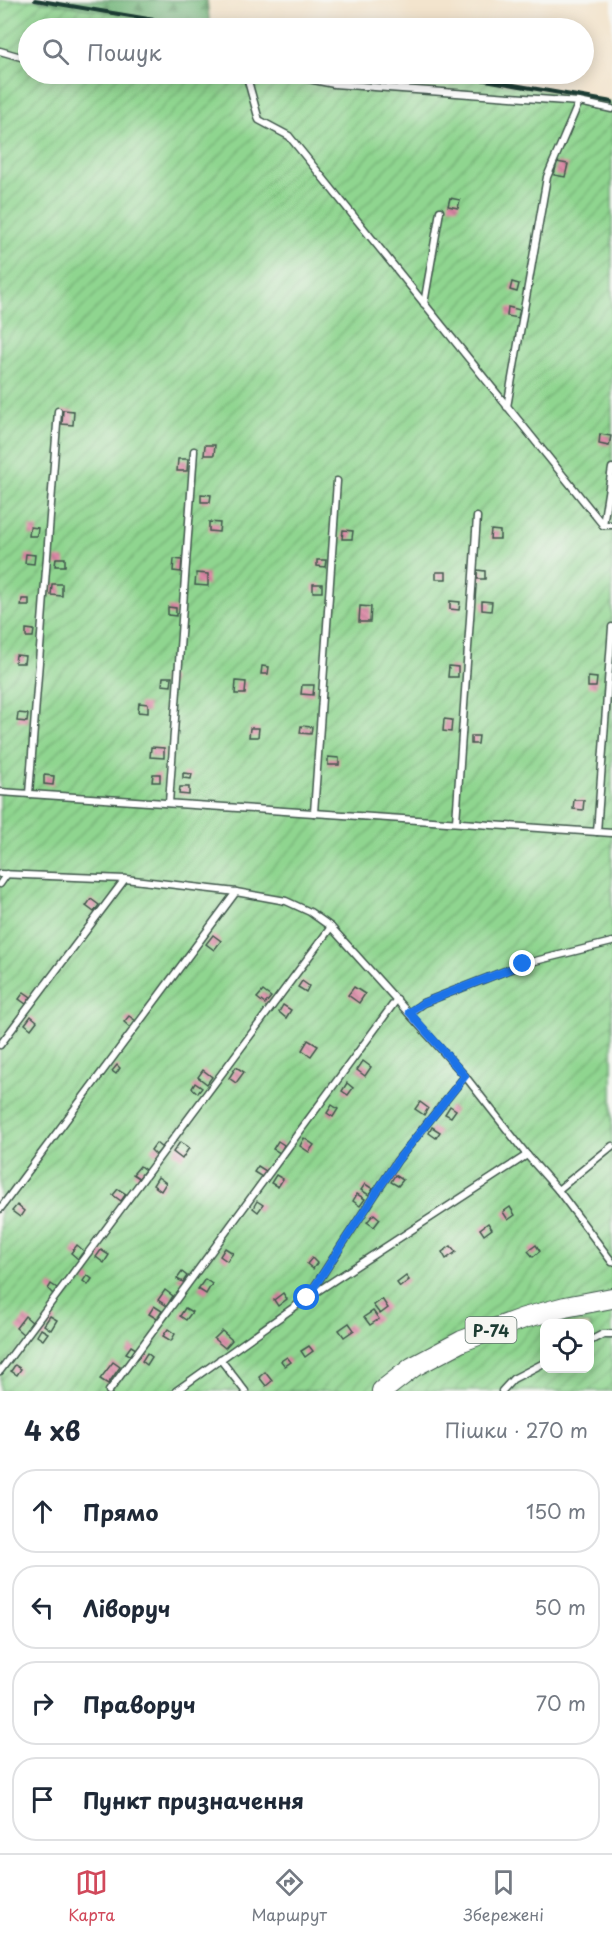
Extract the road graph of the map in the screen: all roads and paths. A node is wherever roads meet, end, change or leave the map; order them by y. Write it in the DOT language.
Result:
graph roads {
  1 [pos="0,51"];
  2 [pos="18,56"];
  3 [pos="249,84"];
  4 [pos="334,84"];
  5 [pos="579,102"];
  6 [pos="612,109"];
  7 [pos="440,211"];
  8 [pos="424,304"];
  9 [pos="507,407"];
  10 [pos="58,411"];
  11 [pos="194,451"];
  12 [pos="612,468"];
  13 [pos="337,481"];
  14 [pos="477,517"];
  15 [pos="603,525"];
  16 [pos="612,525"];
  17 [pos="612,627"];
  18 [pos="0,792"];
  19 [pos="29,794"];
  20 [pos="169,803"];
  21 [pos="314,813"];
  22 [pos="456,822"];
  23 [pos="597,832"];
  24 [pos="612,833"];
  25 [pos="3,874"];
  26 [pos="125,879"];
  27 [pos="0,884"];
  28 [pos="236,892"];
  29 [pos="331,927"];
  30 [pos="612,942"];
  31 [pos="397,999"];
  32 [pos="409,1012"];
  33 [pos="0,1045"];
  34 [pos="465,1076"];
  35 [pos="612,1146"];
  36 [pos="527,1155"];
  37 [pos="558,1190"];
  38 [pos="0,1209"];
  39 [pos="612,1262"];
  40 [pos="307,1298"];
  41 [pos="612,1298"];
  42 [pos="612,1334"];
  43 [pos="594,1339"];
  44 [pos="220,1359"];
  45 [pos="540,1365"];
  46 [pos="0,1371"];
  47 [pos="109,1391"];
  48 [pos="176,1391"];
  49 [pos="245,1391"];
  50 [pos="382,1391"];
  51 [pos="502,1391"];
  1 -- 2 [label="lane"];
  3 -- 8 [label="lane"];
  4 -- 5 [label="lane"];
  5 -- 6 [label="lane"];
  5 -- 9 [label="lane"];
  7 -- 8 [label="lane"];
  8 -- 9 [label="lane"];
  9 -- 15 [label="lane"];
  10 -- 19 [label="lane"];
  11 -- 20 [label="lane"];
  12 -- 15 [label="lane"];
  13 -- 21 [label="lane"];
  14 -- 22 [label="lane"];
  15 -- 16 [label="lane"];
  17 -- 23 [label="lane"];
  18 -- 19 [label="lane"];
  19 -- 20 [label="lane"];
  20 -- 21 [label="lane"];
  21 -- 22 [label="lane"];
  22 -- 23 [label="lane"];
  23 -- 24 [label="lane"];
  25 -- 26 [label="lane"];
  25 -- 27 [label="lane"];
  26 -- 28 [label="lane"];
  26 -- 33 [label="lane"];
  28 -- 29 [label="lane"];
  28 -- 38 [label="lane"];
  29 -- 31 [label="lane"];
  29 -- 46 [label="lane"];
  30 -- 32 [label="lane"];
  31 -- 32 [label="lane"];
  31 -- 47 [label="lane"];
  32 -- 34 [label="lane"];
  34 -- 36 [label="lane"];
  34 -- 40 [label="lane"];
  35 -- 37 [label="lane"];
  36 -- 37 [label="lane"];
  36 -- 40 [label="lane"];
  37 -- 39 [label="lane"];
  40 -- 44 [label="lane"];
  41 -- 50 [label="main road, Р-74"];
  42 -- 43 [label="lane"];
  44 -- 48 [label="lane"];
  44 -- 49 [label="lane"];
  45 -- 51 [label="lane"];
}
